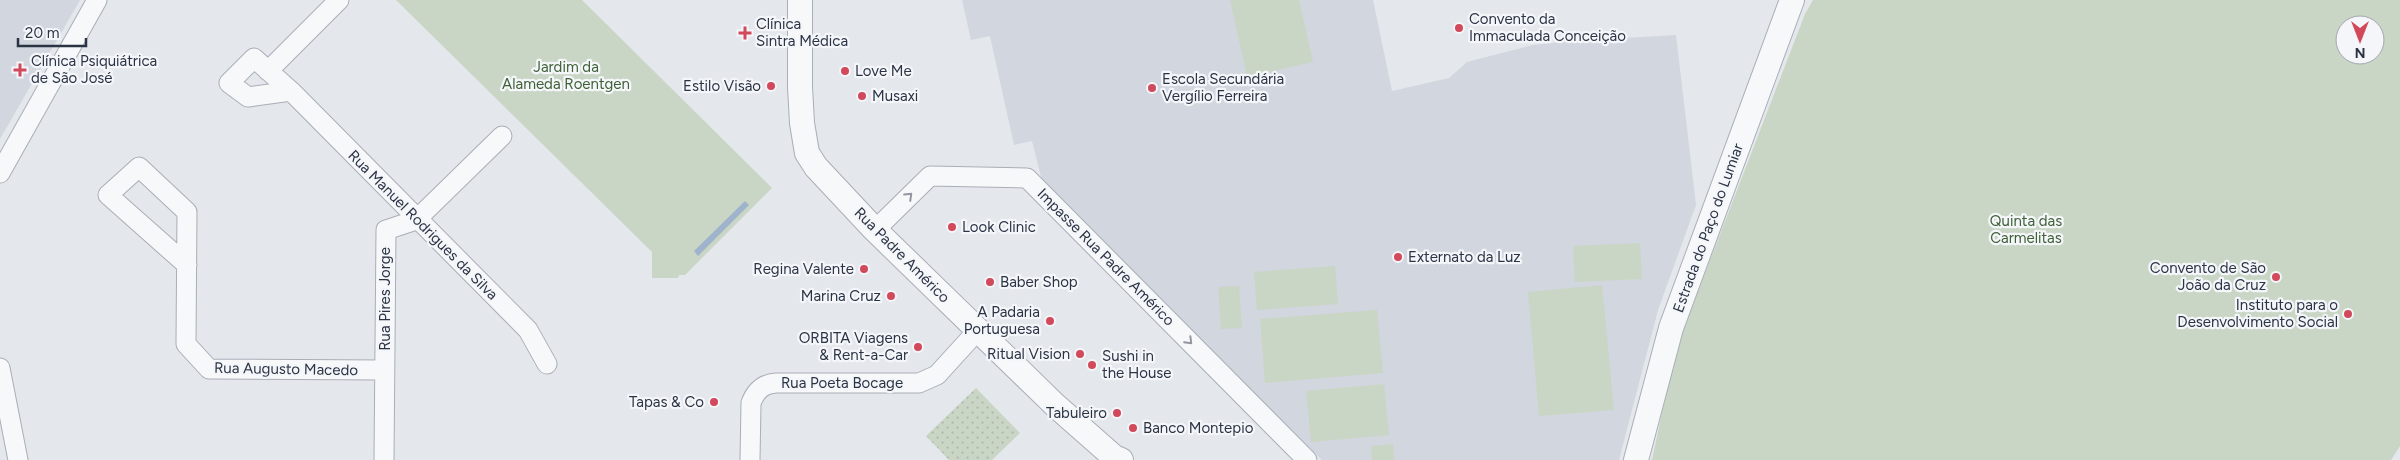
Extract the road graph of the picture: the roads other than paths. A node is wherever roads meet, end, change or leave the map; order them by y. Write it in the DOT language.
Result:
graph roads {
  1 [pos="97,0"];
  2 [pos="339,0"];
  3 [pos="800,0"];
  4 [pos="1792,0"];
  5 [pos="268,71"];
  6 [pos="292,92"];
  7 [pos="502,136"];
  8 [pos="0,173"];
  9 [pos="416,220"];
  10 [pos="875,230"];
  11 [pos="187,265"];
  12 [pos="978,330"];
  13 [pos="547,364"];
  14 [pos="0,368"];
  15 [pos="384,370"];
  16 [pos="1117,459"];
  17 [pos="18,460"];
  18 [pos="384,460"];
  19 [pos="750,460"];
  20 [pos="1307,460"];
  21 [pos="1636,460"];
  1 -- 8 [label="street"];
  2 -- 5 [label="street"];
  3 -- 10 [label="street, Rua Padre Américo"];
  4 -- 21 [label="street, Estrada do Paço do Lumiar"];
  5 -- 6 [label="street, Rua Manuel Rodrigues da Silva"];
  5 -- 6 [label="street, Rua Manuel Rodrigues da Silva"];
  6 -- 9 [label="street, Rua Manuel Rodrigues da Silva"];
  7 -- 9 [label="street, Rua Pires Jorge"];
  9 -- 13 [label="street, Rua Manuel Rodrigues da Silva"];
  9 -- 15 [label="street, Rua Pires Jorge"];
  10 -- 12 [label="street, Rua Padre Américo"];
  10 -- 20 [label="street, Impasse Rua Padre Américo, one-way"];
  11 -- 11 [label="street, Rua Augusto Macedo"];
  11 -- 15 [label="street, Rua Augusto Macedo"];
  12 -- 16 [label="street, Rua Padre Américo"];
  12 -- 19 [label="street, Rua Poeta Bocage"];
  14 -- 17 [label="street"];
  15 -- 18 [label="street, Rua Pires Jorge"];
}
